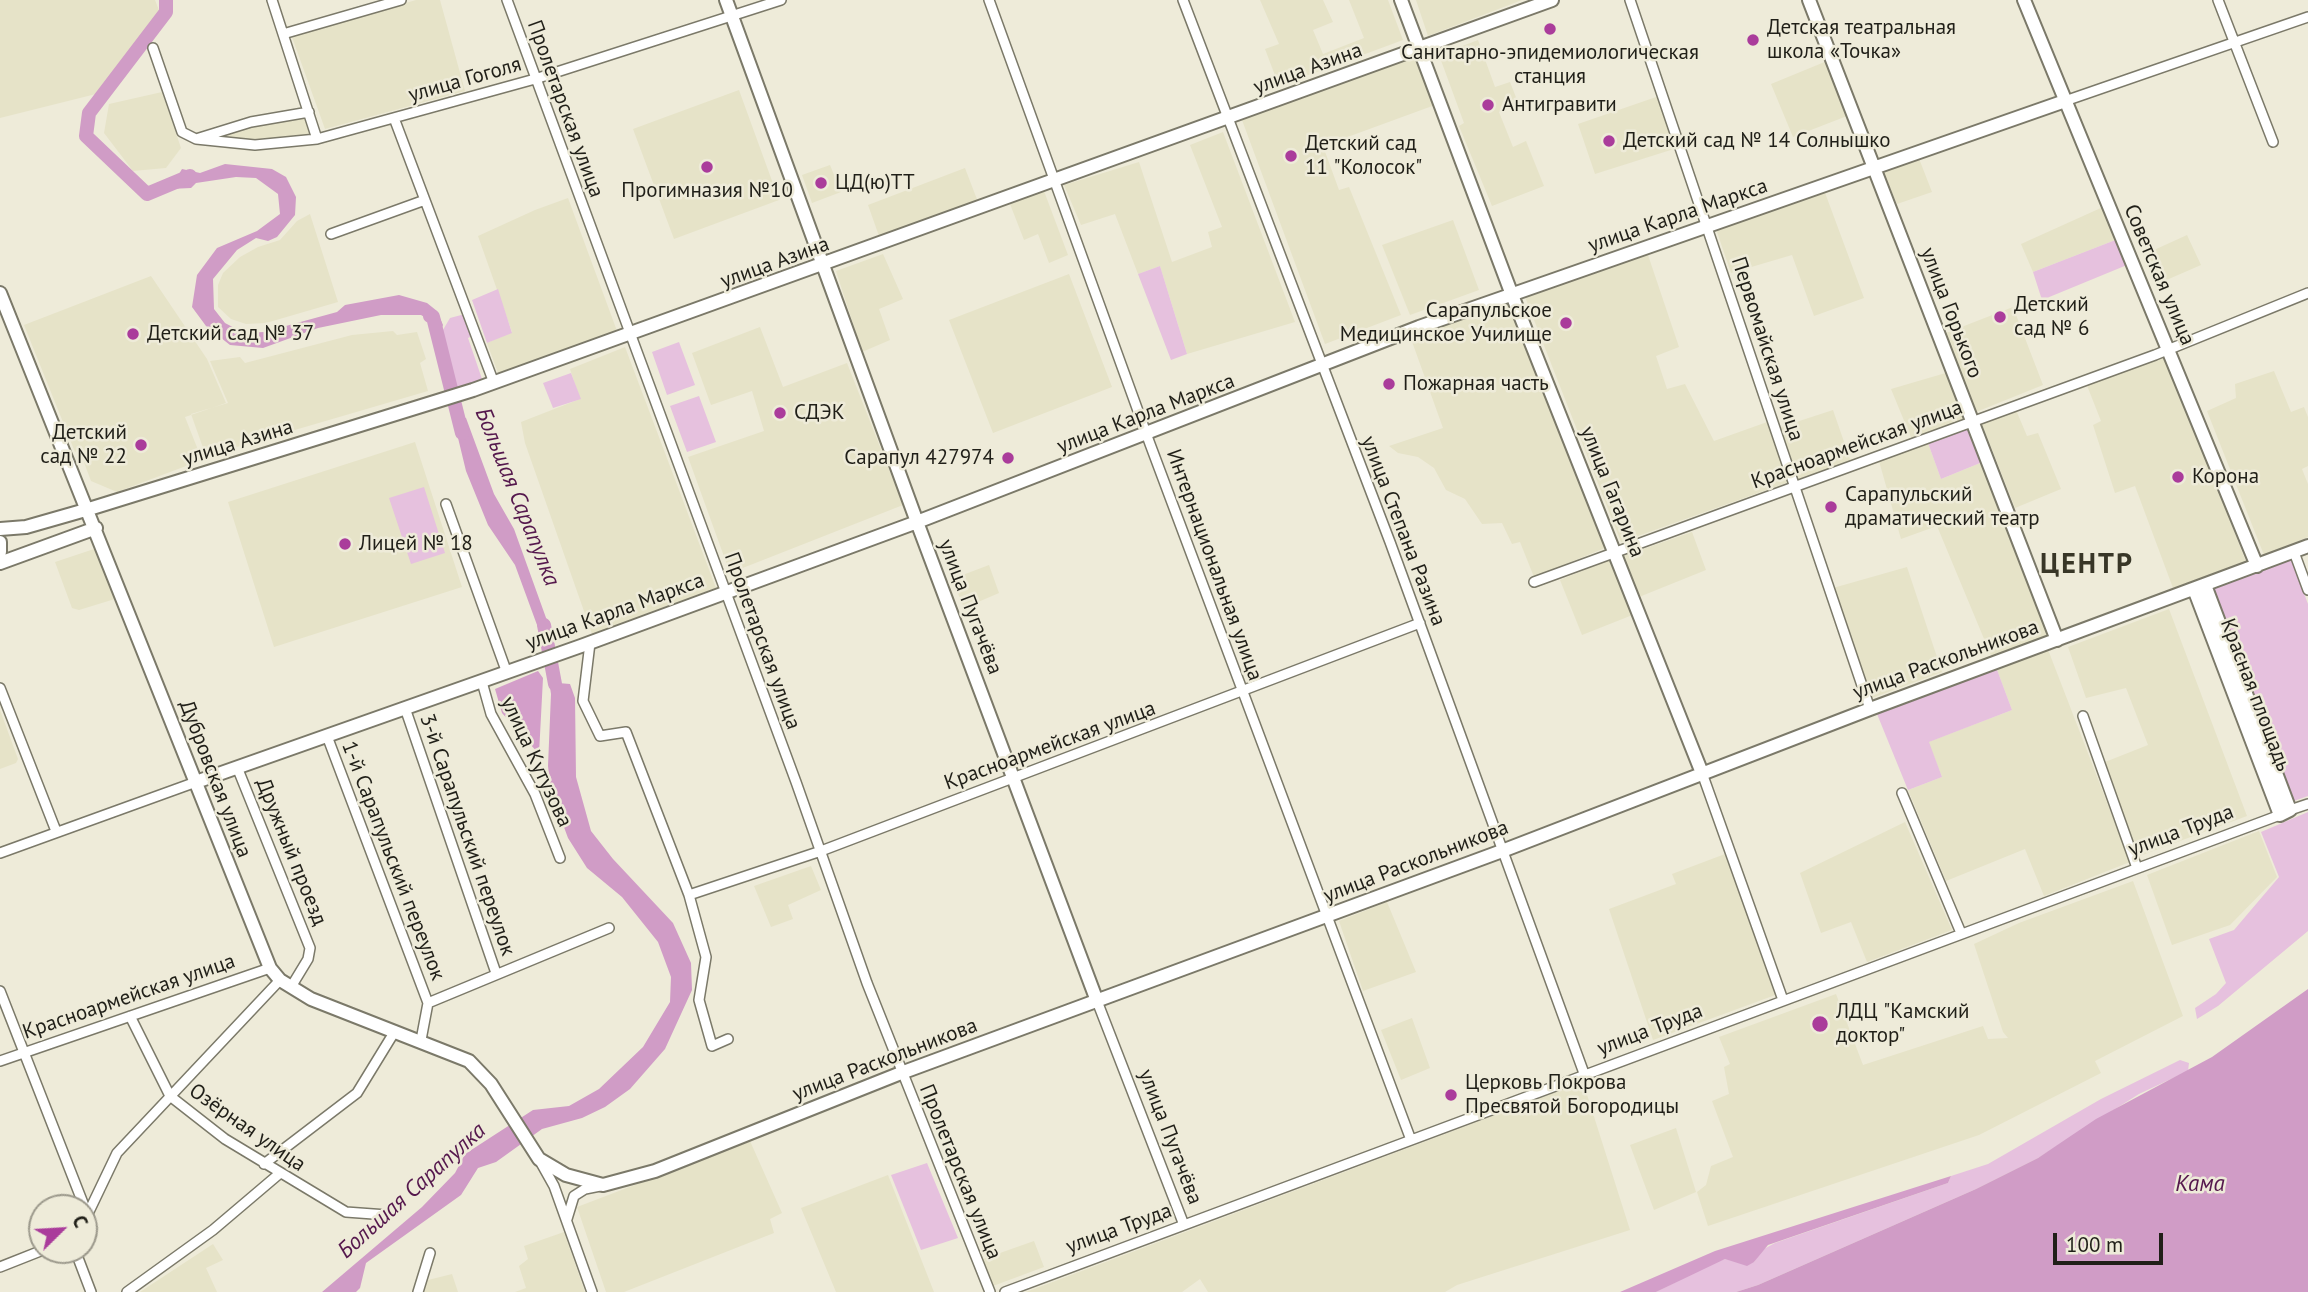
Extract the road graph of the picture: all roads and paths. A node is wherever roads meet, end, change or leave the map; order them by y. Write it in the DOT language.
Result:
graph roads {
  1 [pos="272,0"];
  2 [pos="401,0"];
  3 [pos="507,0"];
  4 [pos="726,0"];
  5 [pos="781,0"];
  6 [pos="989,0"];
  7 [pos="1183,0"];
  8 [pos="1401,0"];
  9 [pos="1552,0"];
  10 [pos="1630,0"];
  11 [pos="1809,0"];
  12 [pos="2024,0"];
  13 [pos="2218,0"];
  14 [pos="732,16"];
  15 [pos="2308,17"];
  16 [pos="283,34"];
  17 [pos="2234,41"];
  18 [pos="153,48"];
  19 [pos="1419,49"];
  20 [pos="536,79"];
  21 [pos="2066,101"];
  22 [pos="309,112"];
  23 [pos="394,118"];
  24 [pos="1228,118"];
  25 [pos="196,139"];
  26 [pos="317,139"];
  27 [pos="2273,142"];
  28 [pos="1875,167"];
  29 [pos="1054,182"];
  30 [pos="425,201"];
  31 [pos="1708,226"];
  32 [pos="331,233"];
  33 [pos="824,266"];
  34 [pos="0,293"];
  35 [pos="2308,293"];
  36 [pos="1512,295"];
  37 [pos="629,335"];
  38 [pos="2168,349"];
  39 [pos="1321,367"];
  40 [pos="494,383"];
  41 [pos="1973,421"];
  42 [pos="1147,435"];
  43 [pos="1795,487"];
  44 [pos="446,504"];
  45 [pos="89,509"];
  46 [pos="917,522"];
  47 [pos="96,528"];
  48 [pos="0,529"];
  49 [pos="0,542"];
  50 [pos="2308,547"];
  51 [pos="0,552"];
  52 [pos="2294,552"];
  53 [pos="1616,554"];
  54 [pos="0,563"];
  55 [pos="2257,566"];
  56 [pos="1534,582"];
  57 [pos="2199,587"];
  58 [pos="2308,590"];
  59 [pos="726,593"];
  60 [pos="1420,623"];
  61 [pos="2057,640"];
  62 [pos="585,645"];
  63 [pos="507,673"];
  64 [pos="482,682"];
  65 [pos="0,688"];
  66 [pos="1243,692"];
  67 [pos="405,708"];
  68 [pos="1870,709"];
  69 [pos="2083,716"];
  70 [pos="327,736"];
  71 [pos="237,767"];
  72 [pos="1702,773"];
  73 [pos="1014,777"];
  74 [pos="196,782"];
  75 [pos="1902,793"];
  76 [pos="2308,804"];
  77 [pos="2285,812"];
  78 [pos="56,831"];
  79 [pos="821,851"];
  80 [pos="1502,851"];
  81 [pos="0,853"];
  82 [pos="560,858"];
  83 [pos="2137,868"];
  84 [pos="689,895"];
  85 [pos="1326,917"];
  86 [pos="609,928"];
  87 [pos="1961,933"];
  88 [pos="270,968"];
  89 [pos="496,973"];
  90 [pos="285,984"];
  91 [pos="0,990"];
  92 [pos="1783,1000"];
  93 [pos="1097,1001"];
  94 [pos="428,1003"];
  95 [pos="130,1016"];
  96 [pos="396,1031"];
  97 [pos="421,1040"];
  98 [pos="728,1040"];
  99 [pos="23,1053"];
  100 [pos="0,1061"];
  101 [pos="901,1073"];
  102 [pos="1585,1076"];
  103 [pos="170,1096"];
  104 [pos="1411,1140"];
  105 [pos="536,1155"];
  106 [pos="264,1164"];
  107 [pos="279,1174"];
  108 [pos="603,1185"];
  109 [pos="77,1194"];
  110 [pos="98,1194"];
  111 [pos="387,1215"];
  112 [pos="568,1224"];
  113 [pos="1184,1225"];
  114 [pos="430,1253"];
  115 [pos="28,1256"];
  116 [pos="80,1264"];
  117 [pos="0,1267"];
  118 [pos="91,1292"];
  119 [pos="127,1292"];
  120 [pos="418,1292"];
  121 [pos="592,1292"];
  122 [pos="990,1292"];
  123 [pos="1005,1292"];
  1 -- 16 [label="street"];
  2 -- 16 [label="street"];
  3 -- 20 [label="street, Пролетарская улица"];
  4 -- 14 [label="main road, улица Пугачёва"];
  5 -- 14 [label="street, улица Гоголя"];
  6 -- 29 [label="street, Интернациональная улица"];
  7 -- 24 [label="street, улица Степана Разина"];
  8 -- 19 [label="main road, улица Гагарина"];
  9 -- 19 [label="main road, улица Азина"];
  10 -- 31 [label="street, Первомайская улица"];
  11 -- 28 [label="main road, улица Горького"];
  12 -- 21 [label="main road, Советская улица"];
  13 -- 17 [label="street"];
  14 -- 20 [label="street, улица Гоголя"];
  14 -- 33 [label="main road, улица Пугачёва"];
  15 -- 17 [label="street, улица Карла Маркса"];
  16 -- 22 [label="street"];
  17 -- 21 [label="street, улица Карла Маркса"];
  17 -- 27 [label="street"];
  18 -- 25 [label="street"];
  19 -- 24 [label="main road, улица Азина"];
  19 -- 36 [label="main road, улица Гагарина"];
  20 -- 23 [label="street, улица Гоголя"];
  20 -- 37 [label="street, Пролетарская улица"];
  21 -- 28 [label="main road, улица Карла Маркса"];
  21 -- 38 [label="main road, Советская улица"];
  22 -- 25 [label="street"];
  22 -- 26 [label="street"];
  23 -- 26 [label="street, улица Гоголя"];
  23 -- 30 [label="street"];
  24 -- 29 [label="main road, улица Азина"];
  24 -- 39 [label="street, улица Степана Разина"];
  25 -- 26 [label="street, улица Гоголя"];
  28 -- 31 [label="main road, улица Карла Маркса"];
  28 -- 41 [label="main road, улица Горького"];
  29 -- 33 [label="main road, улица Азина"];
  29 -- 42 [label="street, Интернациональная улица"];
  30 -- 32 [label="street"];
  30 -- 40 [label="street"];
  31 -- 36 [label="main road, улица Карла Маркса"];
  31 -- 43 [label="street, Первомайская улица"];
  33 -- 37 [label="main road, улица Азина"];
  33 -- 46 [label="main road, улица Пугачёва"];
  34 -- 45 [label="main road, Дубровская улица"];
  35 -- 38 [label="street, Красноармейская улица"];
  36 -- 39 [label="main road, улица Карла Маркса"];
  36 -- 53 [label="main road, улица Гагарина"];
  37 -- 40 [label="main road, улица Азина"];
  37 -- 59 [label="street, Пролетарская улица"];
  38 -- 41 [label="street, Красноармейская улица"];
  38 -- 55 [label="main road, Советская улица"];
  39 -- 42 [label="main road, улица Карла Маркса"];
  39 -- 60 [label="street, улица Степана Разина"];
  40 -- 45 [label="main road, улица Азина"];
  41 -- 43 [label="street, Красноармейская улица"];
  41 -- 61 [label="main road, улица Горького"];
  42 -- 46 [label="main road, улица Карла Маркса"];
  42 -- 66 [label="street, Интернациональная улица"];
  43 -- 53 [label="street, Красноармейская улица"];
  43 -- 68 [label="street, Первомайская улица"];
  44 -- 63 [label="street, улица Кутузова"];
  45 -- 47 [label="main road, Дубровская улица"];
  45 -- 48 [label="main road, улица Азина"];
  46 -- 59 [label="main road, улица Карла Маркса"];
  46 -- 73 [label="main road, улица Пугачёва"];
  47 -- 54 [label="main road"];
  47 -- 74 [label="main road, Дубровская улица"];
  49 -- 51 [label="main road"];
  50 -- 52 [label="main road, улица Раскольникова"];
  52 -- 55 [label="main road, улица Раскольникова"];
  52 -- 58 [label="street"];
  53 -- 56 [label="street, Красноармейская улица"];
  53 -- 72 [label="main road, улица Гагарина"];
  55 -- 57 [label="main road, улица Раскольникова"];
  57 -- 61 [label="main road, улица Раскольникова"];
  57 -- 77 [label="main road, Красная площадь"];
  59 -- 62 [label="main road, улица Карла Маркса"];
  59 -- 79 [label="street, Пролетарская улица"];
  60 -- 66 [label="street, Красноармейская улица"];
  60 -- 80 [label="street, улица Степана Разина"];
  61 -- 68 [label="main road, улица Раскольникова"];
  62 -- 63 [label="main road, улица Карла Маркса"];
  62 -- 84 [label="street"];
  63 -- 64 [label="main road, улица Карла Маркса"];
  64 -- 67 [label="main road, улица Карла Маркса"];
  64 -- 82 [label="street, улица Кутузова"];
  65 -- 78 [label="street"];
  66 -- 73 [label="street, Красноармейская улица"];
  66 -- 85 [label="street, Интернациональная улица"];
  67 -- 70 [label="main road, улица Карла Маркса"];
  67 -- 89 [label="street, 3-й Сарапульский переулок"];
  68 -- 72 [label="main road, улица Раскольникова"];
  69 -- 83 [label="street"];
  70 -- 71 [label="main road, улица Карла Маркса"];
  70 -- 94 [label="street, 1-й Сарапульский переулок"];
  71 -- 74 [label="main road, улица Карла Маркса"];
  71 -- 90 [label="street, Дружный проезд"];
  72 -- 80 [label="main road, улица Раскольникова"];
  72 -- 92 [label="street, улица Гагарина"];
  73 -- 79 [label="street, Красноармейская улица"];
  73 -- 93 [label="main road, улица Пугачёва"];
  74 -- 78 [label="street, улица Карла Маркса"];
  74 -- 88 [label="main road, Дубровская улица"];
  75 -- 87 [label="street"];
  76 -- 77 [label="street, улица Труда"];
  77 -- 83 [label="street, улица Труда"];
  78 -- 81 [label="street, улица Карла Маркса"];
  79 -- 84 [label="street, Красноармейская улица"];
  79 -- 101 [label="street, Пролетарская улица"];
  80 -- 85 [label="main road, улица Раскольникова"];
  80 -- 102 [label="street, улица Степана Разина"];
  83 -- 87 [label="street, улица Труда"];
  84 -- 98 [label="street"];
  85 -- 93 [label="main road, улица Раскольникова"];
  85 -- 104 [label="street, Интернациональная улица"];
  86 -- 89 [label="street"];
  87 -- 92 [label="street, улица Труда"];
  88 -- 90 [label="main road, Дубровская улица"];
  88 -- 95 [label="street, Красноармейская улица"];
  89 -- 94 [label="street"];
  90 -- 96 [label="main road, Дубровская улица"];
  90 -- 103 [label="street, Дружный проезд"];
  91 -- 99 [label="street"];
  92 -- 102 [label="street, улица Труда"];
  93 -- 101 [label="main road, улица Раскольникова"];
  93 -- 113 [label="street, улица Пугачёва"];
  94 -- 97 [label="street, 1-й Сарапульский переулок"];
  95 -- 99 [label="street, Красноармейская улица"];
  95 -- 103 [label="street, Озёрная улица"];
  96 -- 97 [label="main road, Дубровская улица"];
  96 -- 106 [label="street"];
  97 -- 105 [label="main road, Дубровская улица"];
  99 -- 100 [label="street, Красноармейская улица"];
  99 -- 109 [label="street"];
  101 -- 108 [label="main road, улица Раскольникова"];
  101 -- 122 [label="street, Пролетарская улица"];
  102 -- 104 [label="street, улица Труда"];
  103 -- 106 [label="street, Озёрная улица"];
  103 -- 110 [label="street, Дружный проезд"];
  104 -- 113 [label="street, улица Труда"];
  105 -- 108 [label="main road"];
  105 -- 112 [label="street"];
  106 -- 107 [label="street, Озёрная улица"];
  107 -- 111 [label="street, Озёрная улица"];
  107 -- 119 [label="street"];
  108 -- 112 [label="street"];
  112 -- 121 [label="street"];
  113 -- 123 [label="street, улица Труда"];
  114 -- 120 [label="street"];
  115 -- 117 [label="street"];
  116 -- 118 [label="street"];
}
